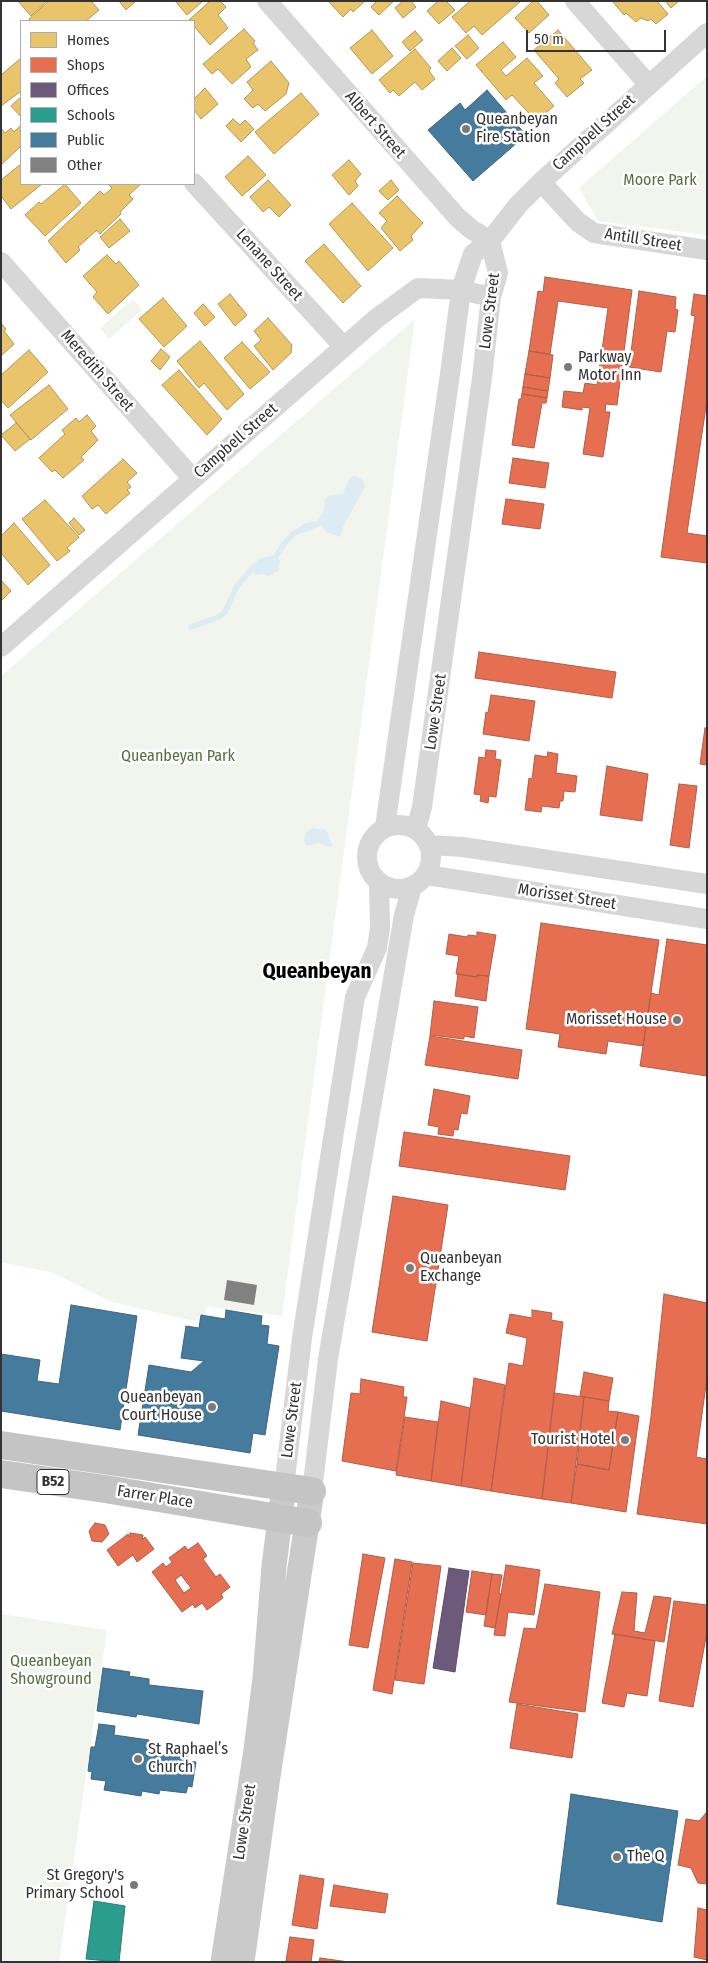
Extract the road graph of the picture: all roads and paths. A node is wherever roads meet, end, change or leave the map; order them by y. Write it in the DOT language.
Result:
graph roads {
  1 [pos="267,1"];
  2 [pos="575,1"];
  3 [pos="707,33"];
  4 [pos="648,84"];
  5 [pos="541,182"];
  6 [pos="195,184"];
  7 [pos="490,241"];
  8 [pos="707,250"];
  9 [pos="1,262"];
  10 [pos="461,290"];
  11 [pos="491,297"];
  12 [pos="344,347"];
  13 [pos="193,480"];
  14 [pos="1,648"];
  15 [pos="385,827"];
  16 [pos="416,829"];
  17 [pos="430,845"];
  18 [pos="419,881"];
  19 [pos="379,883"];
  20 [pos="707,884"];
  21 [pos="707,919"];
  22 [pos="1,1445"];
  23 [pos="1,1474"];
  24 [pos="284,1487"];
  25 [pos="312,1491"];
  26 [pos="280,1517"];
  27 [pos="308,1523"];
  28 [pos="223,1962"];
  29 [pos="242,1962"];
  1 -- 7 [label="street, Albert Street"];
  2 -- 4 [label="street"];
  3 -- 4 [label="street, Campbell Street"];
  4 -- 5 [label="street, Campbell Street"];
  5 -- 7 [label="street, Campbell Street"];
  5 -- 8 [label="street, Antill Street"];
  6 -- 12 [label="street, Lenane Street"];
  7 -- 10 [label="street, Lowe Street"];
  7 -- 11 [label="street, Lowe Street"];
  9 -- 13 [label="street, Meredith Street"];
  10 -- 11 [label="street, Campbell Street"];
  10 -- 12 [label="street, Campbell Street"];
  10 -- 15 [label="street, Lowe Street"];
  11 -- 16 [label="street, Lowe Street"];
  12 -- 13 [label="street, Campbell Street"];
  13 -- 14 [label="street, Campbell Street"];
  15 -- 16 [label="street"];
  15 -- 19 [label="street"];
  16 -- 17 [label="street"];
  17 -- 18 [label="street"];
  17 -- 20 [label="street, Morisset Street"];
  18 -- 19 [label="street"];
  18 -- 21 [label="street, Morisset Street"];
  18 -- 25 [label="street, Lowe Street"];
  19 -- 24 [label="street, Lowe Street"];
  22 -- 24 [label="highway, Farrer Place / B52"];
  23 -- 26 [label="highway, Farrer Place / B52"];
  24 -- 25 [label="highway, B52"];
  24 -- 26 [label="main road, Lowe Street"];
  25 -- 27 [label="main road, Lowe Street"];
  26 -- 27 [label="highway, Farrer Place / B52"];
  26 -- 28 [label="main road, Lowe Street"];
  27 -- 29 [label="main road, Lowe Street"];
}
